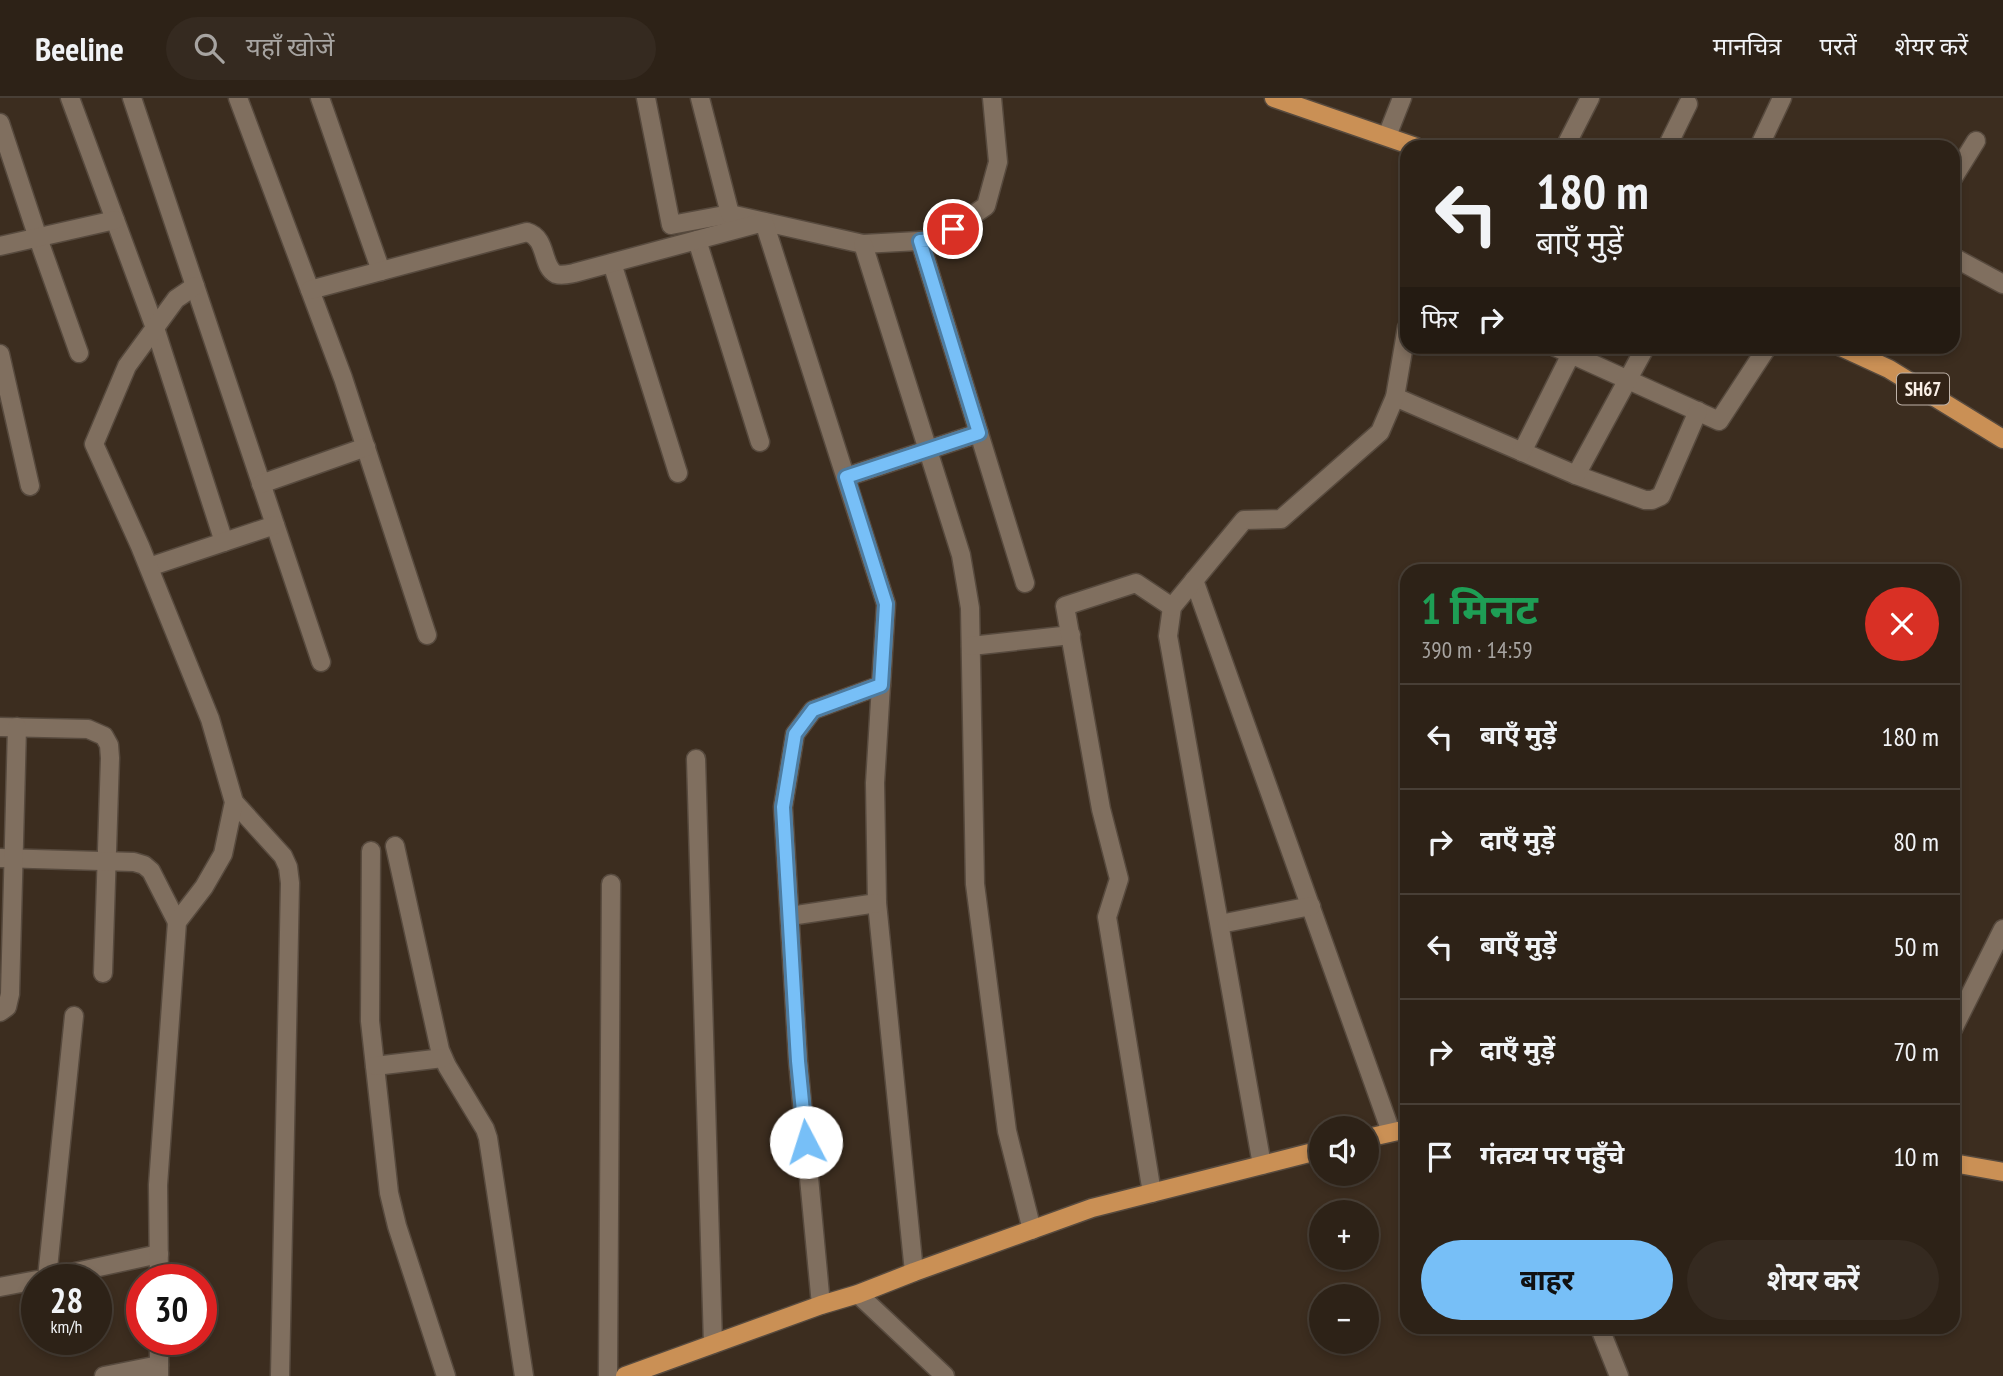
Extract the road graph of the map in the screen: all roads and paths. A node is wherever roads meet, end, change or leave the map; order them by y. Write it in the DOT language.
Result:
graph roads {
  1 [pos="70,98"];
  2 [pos="132,98"];
  3 [pos="238,98"];
  4 [pos="320,98"];
  5 [pos="646,98"];
  6 [pos="700,98"];
  7 [pos="992,98"];
  8 [pos="1274,98"];
  9 [pos="1402,98"];
  10 [pos="1590,98"];
  11 [pos="1782,98"];
  12 [pos="1688,104"];
  13 [pos="0,123"];
  14 [pos="1387,136"];
  15 [pos="1569,140"];
  16 [pos="1670,140"];
  17 [pos="1762,140"];
  18 [pos="1400,141"];
  19 [pos="1976,141"];
  20 [pos="1960,167"];
  21 [pos="730,214"];
  22 [pos="115,220"];
  23 [pos="764,222"];
  24 [pos="38,238"];
  25 [pos="697,240"];
  26 [pos="920,241"];
  27 [pos="863,244"];
  28 [pos="0,246"];
  29 [pos="1960,261"];
  30 [pos="612,264"];
  31 [pos="381,271"];
  32 [pos="2003,284"];
  33 [pos="195,286"];
  34 [pos="310,290"];
  35 [pos="155,328"];
  36 [pos="0,354"];
  37 [pos="79,354"];
  38 [pos="1402,354"];
  39 [pos="1571,354"];
  40 [pos="1642,354"];
  41 [pos="1763,354"];
  42 [pos="1856,354"];
  43 [pos="1628,379"];
  44 [pos="1395,397"];
  45 [pos="1698,411"];
  46 [pos="979,433"];
  47 [pos="2003,439"];
  48 [pos="760,442"];
  49 [pos="366,447"];
  50 [pos="928,450"];
  51 [pos="1522,452"];
  52 [pos="678,473"];
  53 [pos="1576,475"];
  54 [pos="846,477"];
  55 [pos="261,484"];
  56 [pos="30,486"];
  57 [pos="275,525"];
  58 [pos="224,542"];
  59 [pos="149,568"];
  60 [pos="1194,580"];
  61 [pos="1025,583"];
  62 [pos="1172,607"];
  63 [pos="427,635"];
  64 [pos="1070,635"];
  65 [pos="971,646"];
  66 [pos="321,662"];
  67 [pos="881,685"];
  68 [pos="8,727"];
  69 [pos="696,759"];
  70 [pos="233,802"];
  71 [pos="395,846"];
  72 [pos="371,851"];
  73 [pos="7,858"];
  74 [pos="106,862"];
  75 [pos="611,884"];
  76 [pos="877,903"];
  77 [pos="1311,906"];
  78 [pos="790,916"];
  79 [pos="177,922"];
  80 [pos="1220,924"];
  81 [pos="2003,929"];
  82 [pos="103,973"];
  83 [pos="0,1012"];
  84 [pos="1960,1015"];
  85 [pos="74,1016"];
  86 [pos="443,1058"];
  87 [pos="375,1066"];
  88 [pos="1399,1131"];
  89 [pos="1379,1136"];
  90 [pos="1309,1153"];
  91 [pos="1960,1164"];
  92 [pos="1262,1165"];
  93 [pos="2003,1172"];
  94 [pos="1152,1193"];
  95 [pos="1032,1230"];
  96 [pos="159,1254"];
  97 [pos="47,1264"];
  98 [pos="112,1264"];
  99 [pos="159,1264"];
  100 [pos="914,1272"];
  101 [pos="21,1283"];
  102 [pos="0,1287"];
  103 [pos="858,1294"];
  104 [pos="821,1306"];
  105 [pos="1602,1334"];
  106 [pos="713,1345"];
  107 [pos="159,1371"];
  108 [pos="104,1376"];
  109 [pos="280,1376"];
  110 [pos="446,1376"];
  111 [pos="524,1376"];
  112 [pos="608,1376"];
  113 [pos="625,1376"];
  114 [pos="945,1376"];
  115 [pos="1619,1376"];
  1 -- 22 [label="street"];
  2 -- 33 [label="street"];
  3 -- 34 [label="street"];
  4 -- 31 [label="street"];
  5 -- 21 [label="street"];
  6 -- 21 [label="street"];
  7 -- 26 [label="street"];
  8 -- 14 [label="main road"];
  9 -- 14 [label="street"];
  10 -- 15 [label="street"];
  11 -- 17 [label="street"];
  12 -- 16 [label="street"];
  13 -- 24 [label="street"];
  14 -- 18 [label="main road"];
  19 -- 20 [label="street"];
  21 -- 23 [label="street"];
  22 -- 24 [label="street"];
  22 -- 35 [label="street"];
  23 -- 25 [label="street"];
  23 -- 27 [label="street"];
  23 -- 54 [label="street"];
  24 -- 28 [label="street"];
  24 -- 37 [label="street"];
  25 -- 30 [label="street"];
  25 -- 48 [label="street"];
  26 -- 27 [label="street"];
  26 -- 46 [label="street"];
  27 -- 50 [label="street"];
  29 -- 32 [label="street"];
  30 -- 31 [label="street"];
  30 -- 52 [label="street"];
  31 -- 34 [label="street"];
  33 -- 35 [label="street"];
  33 -- 55 [label="street"];
  34 -- 49 [label="street"];
  35 -- 58 [label="street"];
  35 -- 59 [label="street"];
  36 -- 56 [label="street"];
  38 -- 44 [label="street"];
  39 -- 43 [label="street"];
  39 -- 51 [label="street"];
  40 -- 43 [label="street"];
  41 -- 45 [label="street"];
  42 -- 47 [label="main road, SH67"];
  43 -- 45 [label="street"];
  43 -- 53 [label="street"];
  44 -- 51 [label="street"];
  44 -- 60 [label="street"];
  45 -- 53 [label="street"];
  46 -- 50 [label="street"];
  46 -- 61 [label="street"];
  49 -- 55 [label="street"];
  49 -- 63 [label="street"];
  50 -- 54 [label="street"];
  50 -- 65 [label="street"];
  51 -- 53 [label="street"];
  54 -- 67 [label="street"];
  55 -- 57 [label="street"];
  57 -- 58 [label="street"];
  57 -- 66 [label="street"];
  58 -- 59 [label="street"];
  59 -- 70 [label="street"];
  60 -- 62 [label="street"];
  60 -- 77 [label="street"];
  62 -- 64 [label="street"];
  62 -- 80 [label="street"];
  64 -- 65 [label="street"];
  64 -- 94 [label="street"];
  65 -- 95 [label="street"];
  67 -- 76 [label="street"];
  67 -- 78 [label="street"];
  68 -- 73 [label="street"];
  68 -- 74 [label="street"];
  69 -- 106 [label="street"];
  70 -- 79 [label="street"];
  70 -- 109 [label="street"];
  71 -- 86 [label="street"];
  72 -- 87 [label="street"];
  73 -- 74 [label="street"];
  73 -- 83 [label="street"];
  74 -- 79 [label="street"];
  74 -- 82 [label="street"];
  75 -- 112 [label="street"];
  76 -- 78 [label="street"];
  76 -- 100 [label="street"];
  77 -- 80 [label="street"];
  77 -- 88 [label="street"];
  78 -- 104 [label="street"];
  79 -- 96 [label="street"];
  80 -- 92 [label="street"];
  81 -- 84 [label="street"];
  85 -- 97 [label="street"];
  86 -- 87 [label="street"];
  86 -- 111 [label="street"];
  87 -- 110 [label="street"];
  88 -- 89 [label="main road"];
  90 -- 92 [label="main road"];
  91 -- 93 [label="main road"];
  92 -- 94 [label="main road"];
  94 -- 95 [label="main road"];
  95 -- 100 [label="main road"];
  96 -- 98 [label="street"];
  96 -- 99 [label="street"];
  100 -- 103 [label="main road"];
  101 -- 102 [label="street"];
  103 -- 104 [label="main road"];
  103 -- 114 [label="street"];
  104 -- 106 [label="main road"];
  105 -- 115 [label="street"];
  106 -- 113 [label="main road"];
  107 -- 108 [label="street"];
}
